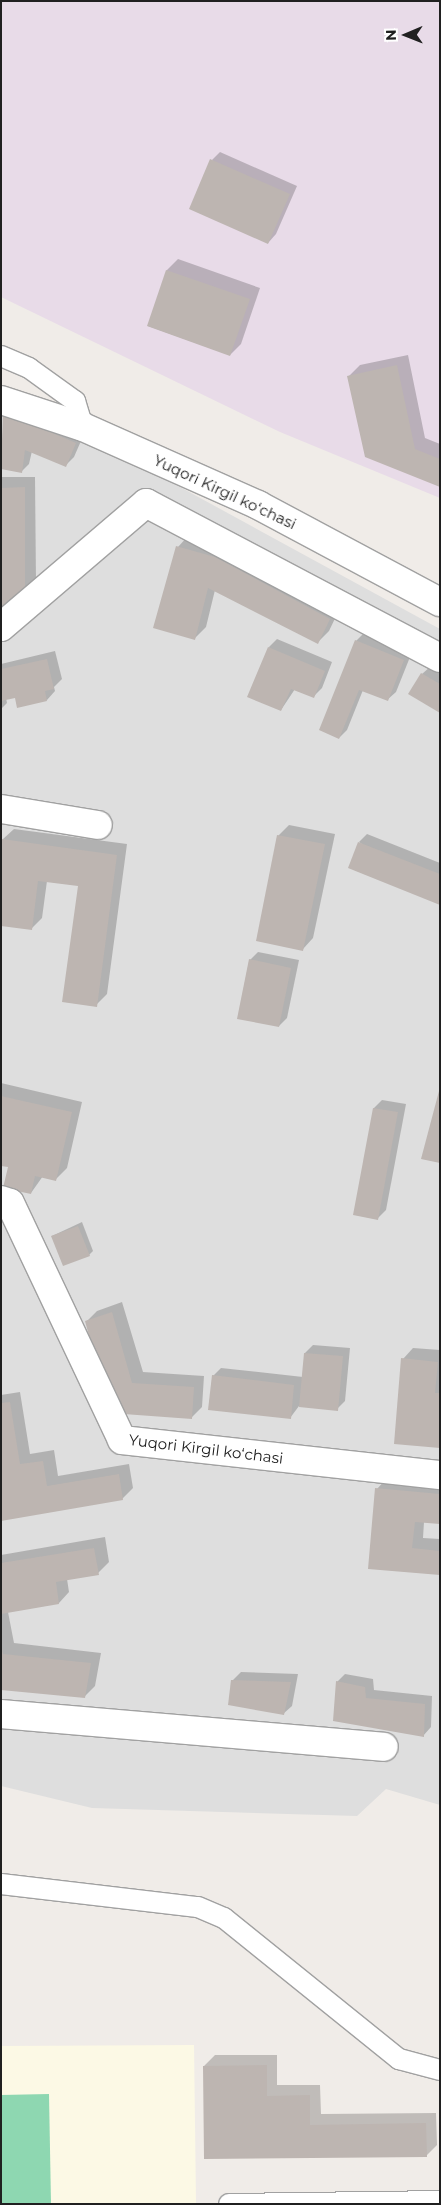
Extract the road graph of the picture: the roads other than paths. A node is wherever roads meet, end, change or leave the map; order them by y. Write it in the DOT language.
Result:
graph roads {
  1 [pos="1,356"];
  2 [pos="1,400"];
  3 [pos="83,427"];
  4 [pos="440,602"];
  5 [pos="1,626"];
  6 [pos="440,658"];
  7 [pos="1,809"];
  8 [pos="98,825"];
  9 [pos="1,1200"];
  10 [pos="440,1475"];
  11 [pos="1,1714"];
  12 [pos="384,1747"];
  13 [pos="1,1884"];
  14 [pos="440,2070"];
  15 [pos="440,2201"];
  16 [pos="229,2204"];
  1 -- 3 [label="lane"];
  2 -- 3 [label="street, Yuqori Kirgil koʻchasi"];
  3 -- 4 [label="street, Yuqori Kirgil koʻchasi"];
  5 -- 6 [label="street"];
  7 -- 8 [label="street"];
  9 -- 10 [label="street, Yuqori Kirgil koʻchasi"];
  11 -- 12 [label="street"];
  13 -- 14 [label="lane"];
  15 -- 16 [label="lane"];
}
